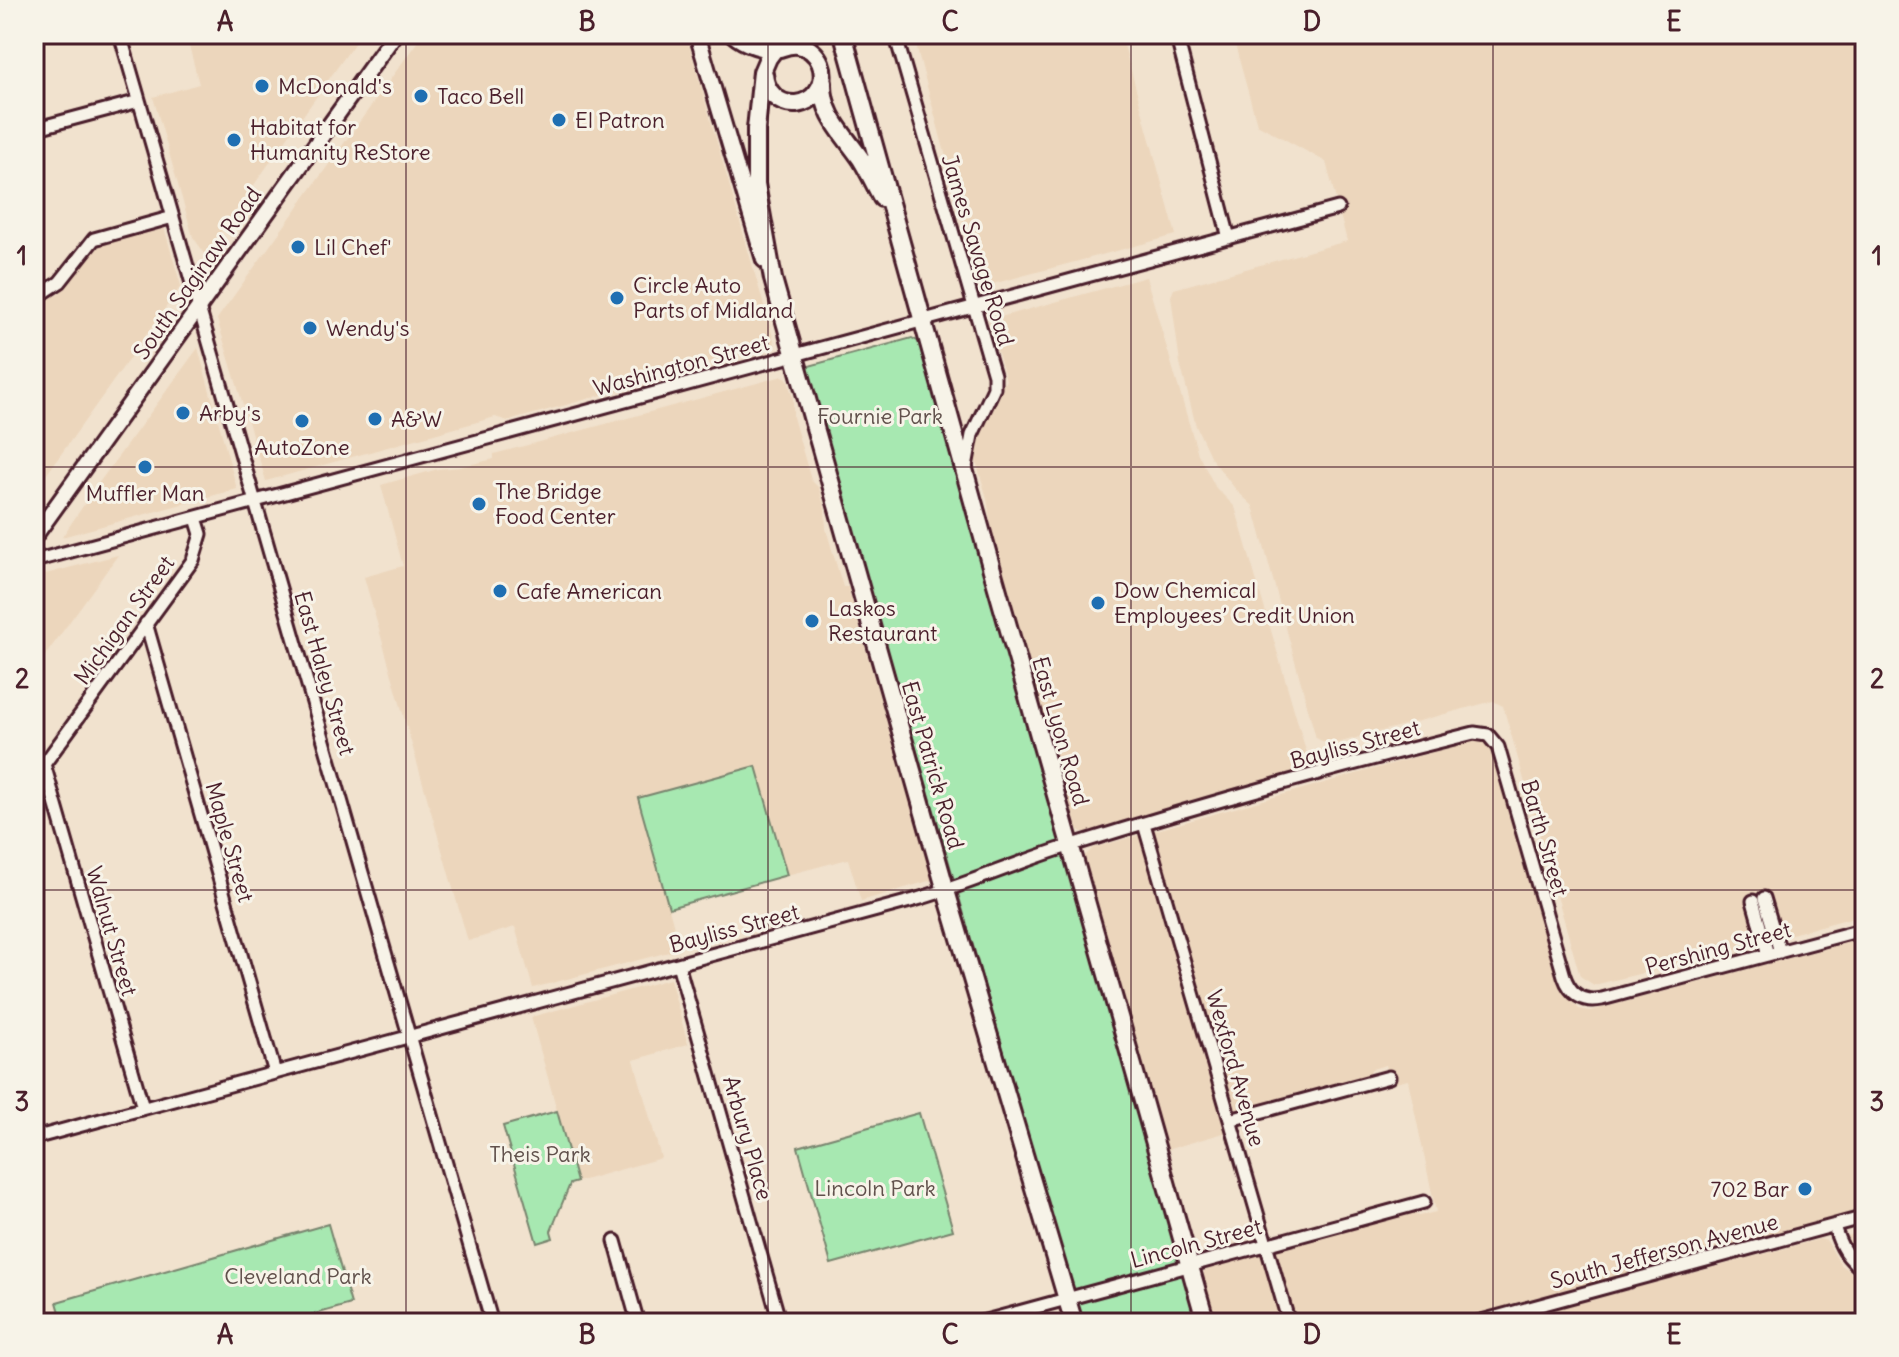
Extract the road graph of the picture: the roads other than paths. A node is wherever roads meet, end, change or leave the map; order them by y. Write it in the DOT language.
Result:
graph roads {
  1 [pos="120,34"];
  2 [pos="395,34"];
  3 [pos="697,34"];
  4 [pos="734,34"];
  5 [pos="786,34"];
  6 [pos="843,34"];
  7 [pos="895,34"];
  8 [pos="1176,34"];
  9 [pos="777,49"];
  10 [pos="765,65"];
  11 [pos="823,78"];
  12 [pos="139,101"];
  13 [pos="34,129"];
  14 [pos="1338,208"];
  15 [pos="173,217"];
  16 [pos="896,220"];
  17 [pos="1229,238"];
  18 [pos="34,299"];
  19 [pos="779,306"];
  20 [pos="976,306"];
  21 [pos="200,309"];
  22 [pos="923,320"];
  23 [pos="793,356"];
  24 [pos="965,476"];
  25 [pos="255,502"];
  26 [pos="196,518"];
  27 [pos="34,537"];
  28 [pos="34,561"];
  29 [pos="146,623"];
  30 [pos="1439,742"];
  31 [pos="44,764"];
  32 [pos="34,778"];
  33 [pos="1144,824"];
  34 [pos="1071,845"];
  35 [pos="946,891"];
  36 [pos="1758,899"];
  37 [pos="1865,929"];
  38 [pos="1774,953"];
  39 [pos="678,964"];
  40 [pos="1581,998"];
  41 [pos="409,1037"];
  42 [pos="275,1073"];
  43 [pos="1389,1077"];
  44 [pos="143,1108"];
  45 [pos="1230,1120"];
  46 [pos="34,1138"];
  47 [pos="1424,1202"];
  48 [pos="1865,1217"];
  49 [pos="1834,1226"];
  50 [pos="615,1241"];
  51 [pos="1266,1245"];
  52 [pos="1190,1266"];
  53 [pos="1865,1271"];
  54 [pos="34,1298"];
  55 [pos="1067,1299"];
  56 [pos="41,1323"];
  57 [pos="492,1323"];
  58 [pos="638,1323"];
  59 [pos="780,1323"];
  60 [pos="978,1323"];
  61 [pos="1074,1323"];
  62 [pos="1206,1323"];
  63 [pos="1289,1323"];
  64 [pos="1474,1323"];
  1 -- 12 [label="street, East Haley Street"];
  2 -- 21 [label="main road, South Saginaw Road"];
  3 -- 19 [label="main road, East Patrick Road"];
  4 -- 9 [label="highway"];
  5 -- 9 [label="highway"];
  6 -- 16 [label="highway, East Lyon Road"];
  7 -- 20 [label="street, James Savage Road"];
  8 -- 17 [label="street"];
  9 -- 10 [label="highway"];
  9 -- 11 [label="highway"];
  10 -- 11 [label="highway"];
  10 -- 19 [label="highway"];
  11 -- 16 [label="highway"];
  12 -- 13 [label="street"];
  12 -- 15 [label="street, East Haley Street"];
  14 -- 17 [label="street, Washington Street"];
  15 -- 18 [label="street"];
  15 -- 21 [label="street, East Haley Street"];
  16 -- 22 [label="highway, East Lyon Road"];
  17 -- 20 [label="street, Washington Street"];
  19 -- 23 [label="highway, East Patrick Road"];
  20 -- 22 [label="street, Washington Street"];
  20 -- 24 [label="street, James Savage Road"];
  21 -- 25 [label="street, East Haley Street"];
  21 -- 27 [label="main road, South Saginaw Road"];
  22 -- 23 [label="street, Washington Street"];
  22 -- 24 [label="highway, East Lyon Road"];
  23 -- 25 [label="street, Washington Street"];
  23 -- 35 [label="highway, East Patrick Road"];
  24 -- 34 [label="highway, East Lyon Road"];
  25 -- 26 [label="street, Washington Street"];
  25 -- 41 [label="street, East Haley Street"];
  26 -- 28 [label="street, Washington Street"];
  26 -- 29 [label="street, Michigan Street"];
  29 -- 31 [label="street, Michigan Street"];
  29 -- 42 [label="street, Maple Street"];
  30 -- 33 [label="street, Bayliss Street"];
  30 -- 40 [label="street, Barth Street"];
  31 -- 32 [label="street, Michigan Street"];
  31 -- 44 [label="street, Walnut Street"];
  33 -- 34 [label="street, Bayliss Street"];
  33 -- 45 [label="street, Wexford Avenue"];
  34 -- 35 [label="street, Bayliss Street"];
  34 -- 52 [label="highway, East Lyon Road"];
  35 -- 39 [label="street, Bayliss Street"];
  35 -- 55 [label="highway, East Patrick Road"];
  36 -- 38 [label="street"];
  37 -- 38 [label="street, Pershing Street"];
  38 -- 40 [label="street, Pershing Street"];
  39 -- 41 [label="street, Bayliss Street"];
  39 -- 59 [label="street, Arbury Place"];
  41 -- 42 [label="street, Bayliss Street"];
  41 -- 57 [label="street, East Haley Street"];
  42 -- 44 [label="street, Bayliss Street"];
  43 -- 45 [label="street"];
  44 -- 46 [label="street, Bayliss Street"];
  45 -- 51 [label="street, Wexford Avenue"];
  47 -- 51 [label="street, Lincoln Street"];
  48 -- 49 [label="street, South Jefferson Avenue"];
  49 -- 53 [label="street"];
  49 -- 64 [label="street, South Jefferson Avenue"];
  50 -- 58 [label="street"];
  51 -- 52 [label="street, Lincoln Street"];
  51 -- 63 [label="street, Wexford Avenue"];
  52 -- 55 [label="street, Lincoln Street"];
  52 -- 62 [label="highway, East Lyon Road"];
  54 -- 56 [label="street"];
  55 -- 60 [label="street, Lincoln Street"];
  55 -- 61 [label="highway, East Patrick Road"];
}
